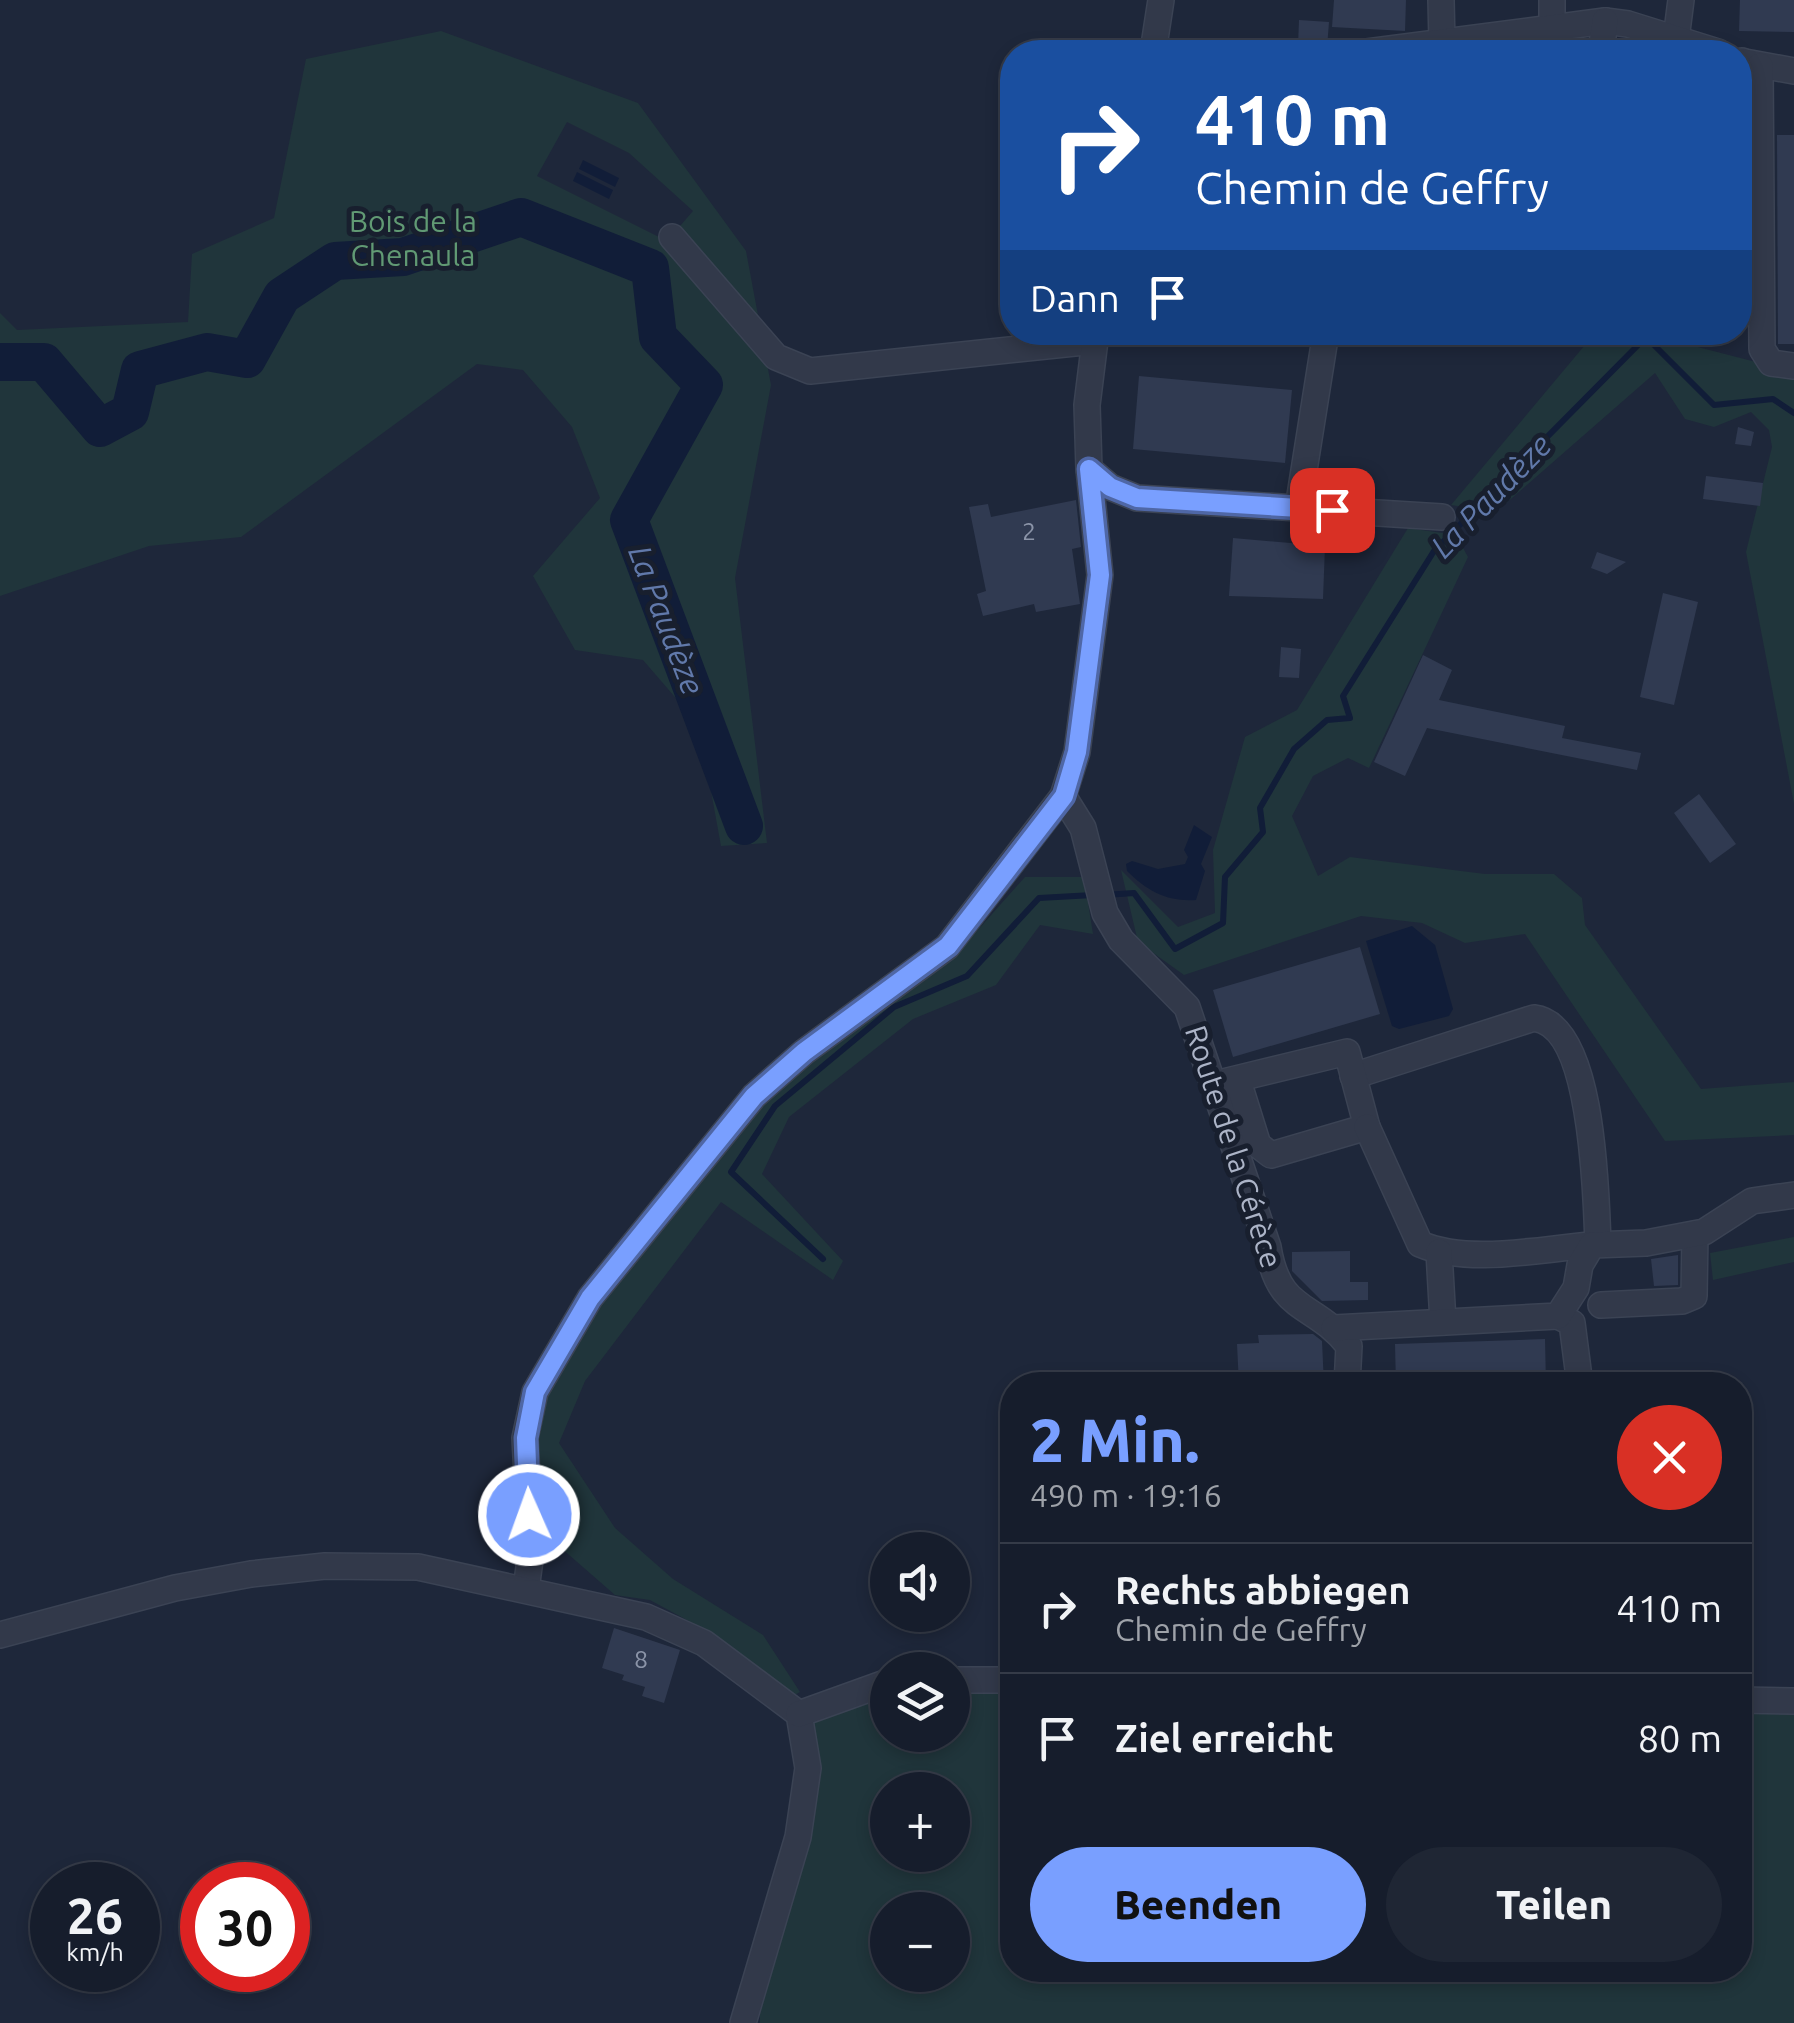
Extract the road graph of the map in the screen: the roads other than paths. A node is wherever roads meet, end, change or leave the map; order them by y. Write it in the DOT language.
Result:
graph roads {
  1 [pos="1161,0"];
  2 [pos="1440,0"];
  3 [pos="1552,0"];
  4 [pos="1680,0"];
  5 [pos="1552,28"];
  6 [pos="1608,33"];
  7 [pos="1155,40"];
  8 [pos="1442,40"];
  9 [pos="1458,40"];
  10 [pos="1653,40"];
  11 [pos="1667,40"];
  12 [pos="1752,63"];
  13 [pos="1794,72"];
  14 [pos="1752,218"];
  15 [pos="672,238"];
  16 [pos="1026,345"];
  17 [pos="1094,345"];
  18 [pos="1324,345"];
  19 [pos="1794,366"];
  20 [pos="1089,469"];
  21 [pos="1298,508"];
  22 [pos="1442,518"];
  23 [pos="1064,796"];
  24 [pos="1353,1076"];
  25 [pos="1227,1082"];
  26 [pos="1367,1126"];
  27 [pos="1794,1196"];
  28 [pos="1695,1234"];
  29 [pos="1595,1245"];
  30 [pos="1439,1252"];
  31 [pos="1602,1305"];
  32 [pos="1558,1316"];
  33 [pos="1444,1322"];
  34 [pos="1334,1328"];
  35 [pos="1348,1372"];
  36 [pos="1578,1372"];
  37 [pos="526,1588"];
  38 [pos="0,1635"];
  39 [pos="970,1680"];
  40 [pos="1000,1680"];
  41 [pos="870,1688"];
  42 [pos="1752,1700"];
  43 [pos="1794,1701"];
  44 [pos="799,1714"];
  45 [pos="743,2023"];
  1 -- 7 [label="street"];
  2 -- 8 [label="street"];
  3 -- 5 [label="street"];
  4 -- 11 [label="street"];
  5 -- 6 [label="street"];
  5 -- 9 [label="street"];
  6 -- 10 [label="street"];
  12 -- 13 [label="street"];
  14 -- 19 [label="street"];
  15 -- 16 [label="street"];
  17 -- 20 [label="street"];
  18 -- 21 [label="street"];
  20 -- 21 [label="street"];
  20 -- 23 [label="street"];
  21 -- 22 [label="street"];
  23 -- 25 [label="street, Route de la Cérèce"];
  23 -- 37 [label="street"];
  24 -- 25 [label="street"];
  24 -- 26 [label="street"];
  24 -- 29 [label="street"];
  25 -- 26 [label="street"];
  25 -- 34 [label="street, Route de la Cérèce"];
  26 -- 30 [label="street"];
  27 -- 28 [label="street"];
  28 -- 29 [label="street"];
  28 -- 31 [label="street"];
  29 -- 30 [label="street"];
  29 -- 32 [label="street"];
  30 -- 33 [label="street"];
  32 -- 33 [label="street"];
  32 -- 36 [label="street"];
  33 -- 34 [label="street"];
  34 -- 35 [label="street"];
  37 -- 38 [label="street"];
  37 -- 44 [label="street"];
  39 -- 40 [label="street"];
  41 -- 44 [label="street"];
  42 -- 43 [label="street"];
  44 -- 45 [label="street"];
}
